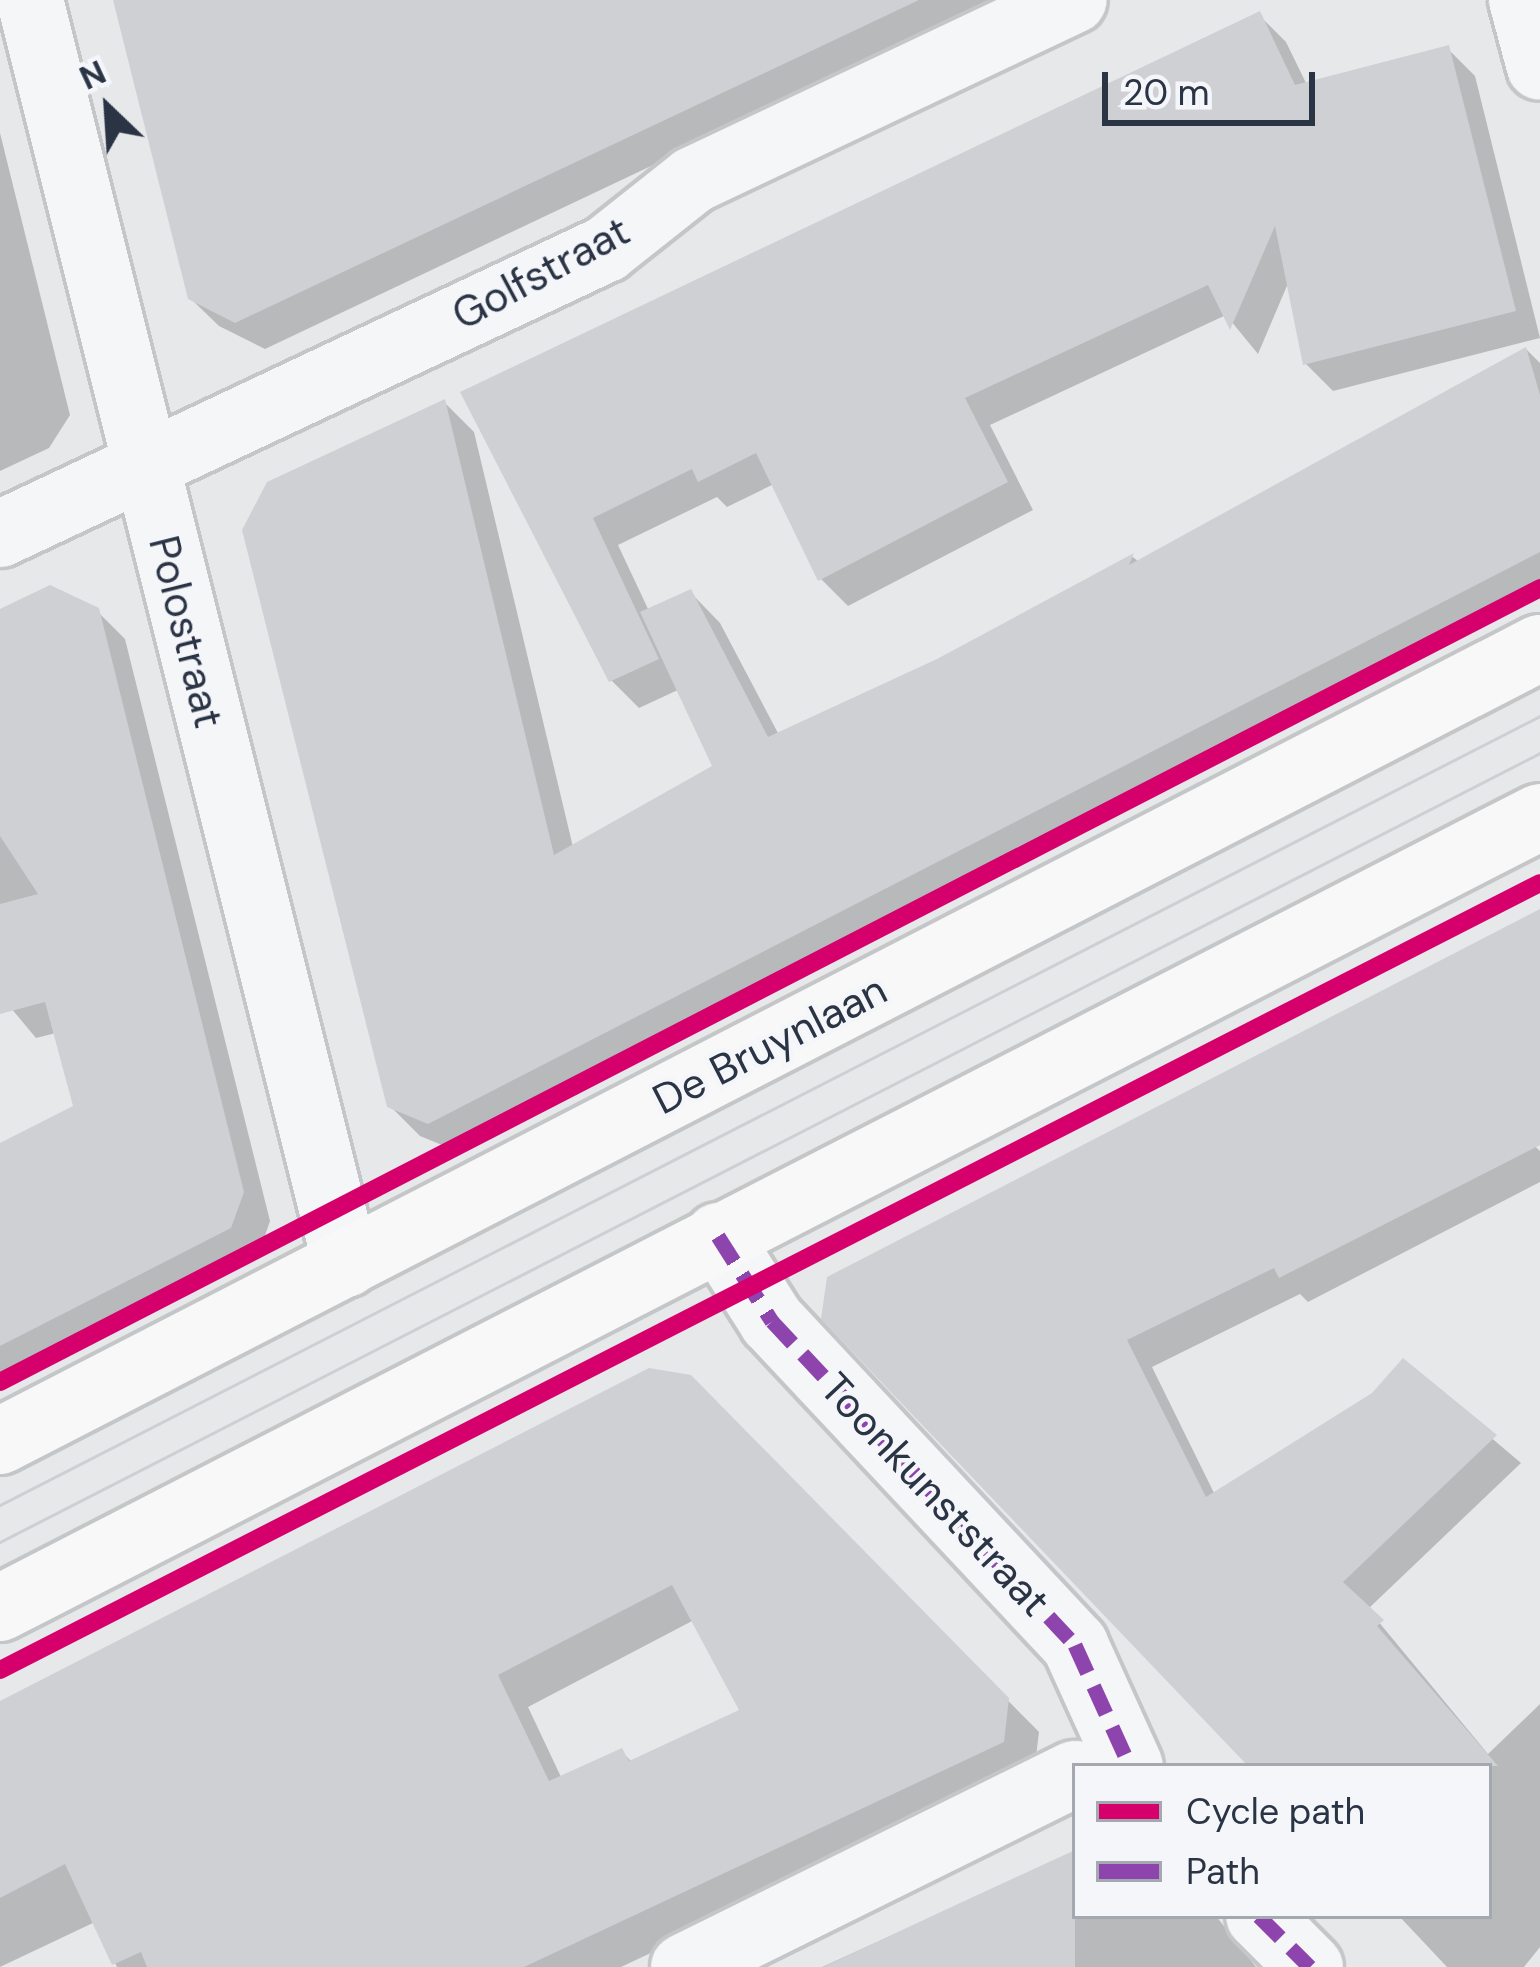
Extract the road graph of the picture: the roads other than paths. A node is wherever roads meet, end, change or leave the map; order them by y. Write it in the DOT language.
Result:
graph roads {
  1 [pos="30,0"];
  2 [pos="1074,0"];
  3 [pos="1522,0"];
  4 [pos="1540,67"];
  5 [pos="145,466"];
  6 [pos="0,534"];
  7 [pos="1540,648"];
  8 [pos="1540,817"];
  9 [pos="718,1236"];
  10 [pos="346,1264"];
  11 [pos="0,1441"];
  12 [pos="0,1608"];
  13 [pos="1105,1763"];
  14 [pos="1072,1780"];
  15 [pos="1262,1919"];
  16 [pos="684,1967"];
  17 [pos="1310,1967"];
  1 -- 5 [label="street, Polostraat"];
  2 -- 5 [label="street, Golfstraat"];
  3 -- 4 [label="street"];
  5 -- 6 [label="street, Golfstraat"];
  5 -- 10 [label="street, Polostraat"];
  7 -- 10 [label="main road, De Bruynlaan"];
  8 -- 9 [label="main road"];
  9 -- 12 [label="main road"];
  9 -- 13 [label="street, Toonkunststraat"];
  10 -- 11 [label="main road, De Bruynlaan"];
  14 -- 16 [label="street"];
  15 -- 17 [label="street"];
}
